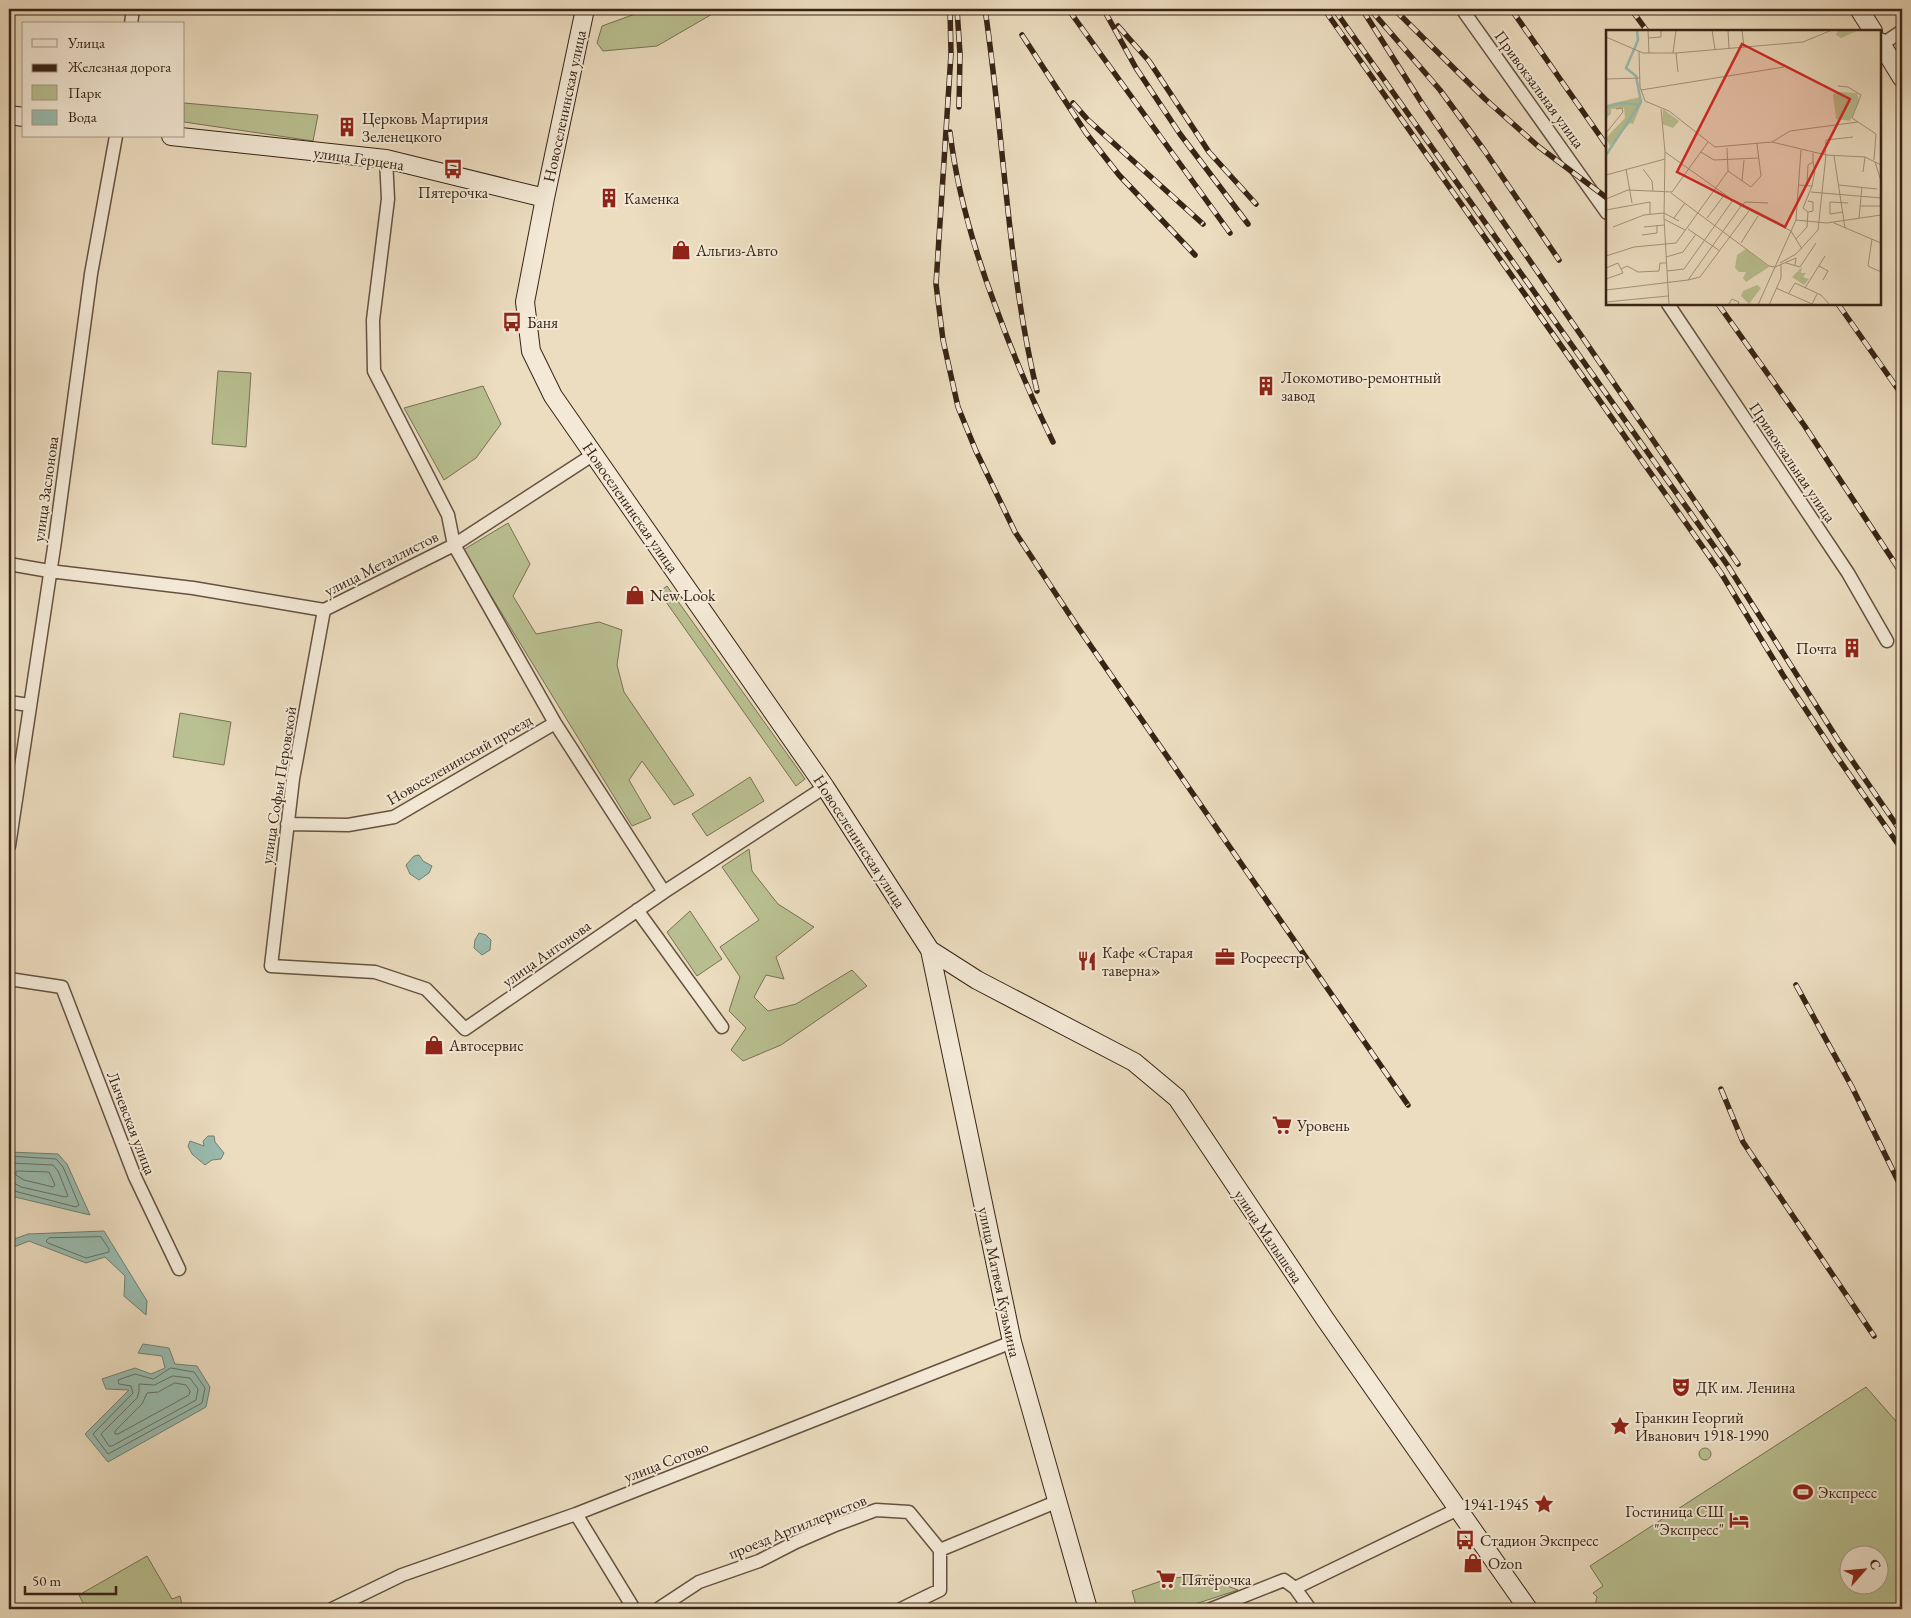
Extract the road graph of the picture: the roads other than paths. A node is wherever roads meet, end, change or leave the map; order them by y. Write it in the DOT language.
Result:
graph roads {
  1 [pos="133,9"];
  2 [pos="586,9"];
  3 [pos="1462,9"];
  4 [pos="1859,9"];
  5 [pos="131,22"];
  6 [pos="1872,30"];
  7 [pos="1902,31"];
  8 [pos="1881,38"];
  9 [pos="1881,44"];
  10 [pos="1902,78"];
  11 [pos="9,115"];
  12 [pos="22,117"];
  13 [pos="185,137"];
  14 [pos="116,138"];
  15 [pos="386,159"];
  16 [pos="545,198"];
  17 [pos="1606,212"];
  18 [pos="1669,305"];
  19 [pos="594,454"];
  20 [pos="454,545"];
  21 [pos="9,564"];
  22 [pos="49,571"];
  23 [pos="324,610"];
  24 [pos="1887,641"];
  25 [pos="9,702"];
  26 [pos="29,705"];
  27 [pos="556,723"];
  28 [pos="826,787"];
  29 [pos="287,824"];
  30 [pos="9,840"];
  31 [pos="664,892"];
  32 [pos="637,910"];
  33 [pos="930,950"];
  34 [pos="270,966"];
  35 [pos="9,979"];
  36 [pos="722,1027"];
  37 [pos="179,1269"];
  38 [pos="1012,1342"];
  39 [pos="1056,1502"];
  40 [pos="1458,1509"];
  41 [pos="576,1514"];
  42 [pos="940,1550"];
  43 [pos="1294,1588"];
  44 [pos="332,1609"];
  45 [pos="634,1609"];
  46 [pos="658,1609"];
  47 [pos="901,1609"];
  48 [pos="1088,1609"];
  49 [pos="1211,1609"];
  50 [pos="1310,1609"];
  51 [pos="1528,1609"];
  1 -- 5 [label="street"];
  2 -- 16 [label="main road, Новоселенинская улица"];
  3 -- 17 [label="street, Привокзальная улица"];
  4 -- 6 [label="main road"];
  7 -- 8 [label="street"];
  9 -- 10 [label="main road"];
  11 -- 12 [label="main road"];
  13 -- 15 [label="main road, улица Герцена"];
  14 -- 22 [label="street, улица Заслонова"];
  15 -- 16 [label="main road, улица Герцена"];
  15 -- 20 [label="street"];
  16 -- 19 [label="main road, Новоселенинская улица"];
  18 -- 24 [label="street, Привокзальная улица"];
  19 -- 20 [label="street, улица Металлистов"];
  19 -- 28 [label="main road, Новоселенинская улица"];
  20 -- 23 [label="street, улица Металлистов"];
  20 -- 27 [label="street"];
  21 -- 22 [label="street, улица Металлистов"];
  22 -- 23 [label="street, улица Металлистов"];
  22 -- 26 [label="street, улица Заслонова"];
  23 -- 29 [label="street, улица Софьи Перовской"];
  25 -- 26 [label="street"];
  26 -- 30 [label="street, улица Заслонова"];
  27 -- 29 [label="street, Новоселенинский проезд"];
  27 -- 31 [label="street"];
  28 -- 31 [label="street, улица Антонова"];
  28 -- 33 [label="main road, Новоселенинская улица"];
  29 -- 34 [label="street, улица Софьи Перовской"];
  31 -- 32 [label="street, улица Антонова"];
  32 -- 34 [label="street, улица Антонова"];
  32 -- 36 [label="street"];
  33 -- 38 [label="main road, улица Матвея Кузьмина"];
  33 -- 40 [label="main road, улица Малышева"];
  35 -- 37 [label="street, Лычевская улица"];
  38 -- 39 [label="main road, улица Матвея Кузьмина"];
  38 -- 41 [label="street, улица Сотово"];
  39 -- 42 [label="street"];
  39 -- 48 [label="main road, улица Матвея Кузьмина"];
  40 -- 43 [label="street"];
  40 -- 51 [label="main road, улица Малышева"];
  41 -- 44 [label="street, улица Сотово"];
  41 -- 45 [label="street"];
  42 -- 46 [label="street, проезд Артиллеристов"];
  42 -- 47 [label="street"];
  43 -- 49 [label="street"];
  43 -- 50 [label="street"];
}
